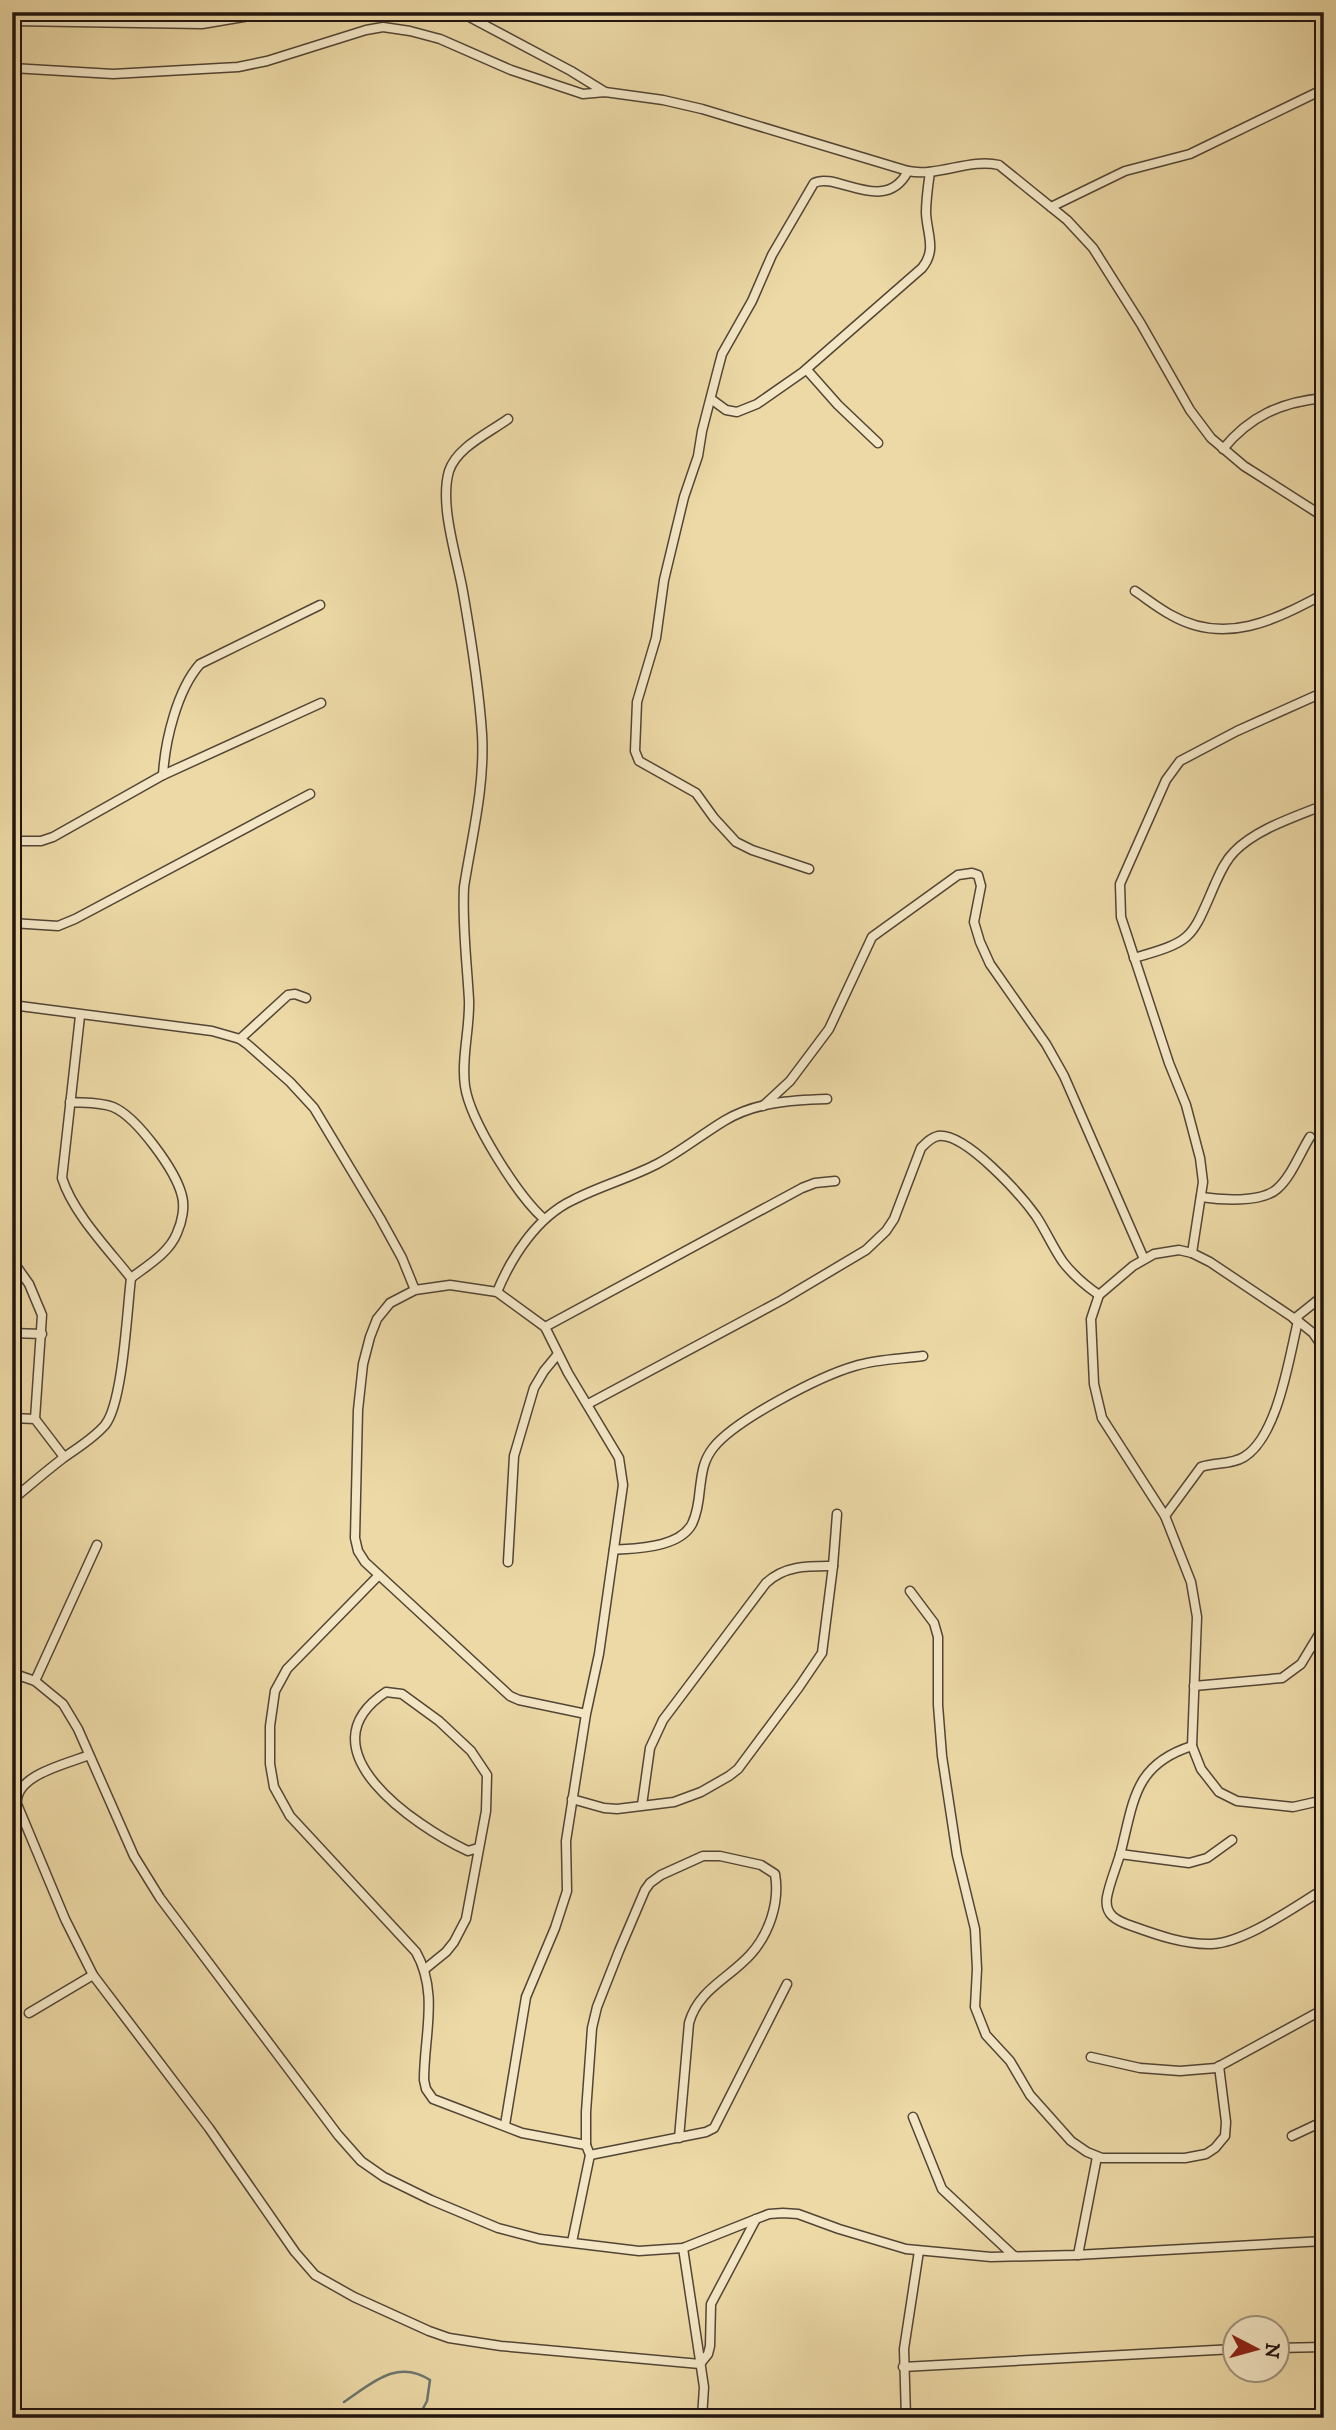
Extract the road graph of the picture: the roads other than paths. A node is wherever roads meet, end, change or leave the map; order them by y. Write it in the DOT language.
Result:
graph roads {
  1 [pos="273,12"];
  2 [pos="460,12"];
  3 [pos="256,14"];
  4 [pos="12,22"];
  5 [pos="12,68"];
  6 [pos="1324,89"];
  7 [pos="605,92"];
  8 [pos="908,171"];
  9 [pos="930,172"];
  10 [pos="1051,207"];
  11 [pos="807,370"];
  12 [pos="1324,398"];
  13 [pos="711,399"];
  14 [pos="508,419"];
  15 [pos="878,443"];
  16 [pos="1223,449"];
  17 [pos="1324,517"];
  18 [pos="1135,591"];
  19 [pos="1324,594"];
  20 [pos="320,605"];
  21 [pos="1324,692"];
  22 [pos="321,703"];
  23 [pos="163,775"];
  24 [pos="310,794"];
  25 [pos="1324,805"];
  26 [pos="12,841"];
  27 [pos="809,869"];
  28 [pos="12,923"];
  29 [pos="1134,958"];
  30 [pos="306,998"];
  31 [pos="12,1005"];
  32 [pos="80,1016"];
  33 [pos="240,1039"];
  34 [pos="827,1100"];
  35 [pos="70,1102"];
  36 [pos="762,1106"];
  37 [pos="1310,1137"];
  38 [pos="835,1181"];
  39 [pos="1201,1197"];
  40 [pos="544,1219"];
  41 [pos="1192,1252"];
  42 [pos="1144,1259"];
  43 [pos="12,1260"];
  44 [pos="131,1278"];
  45 [pos="415,1290"];
  46 [pos="497,1292"];
  47 [pos="1099,1294"];
  48 [pos="1324,1295"];
  49 [pos="1296,1320"];
  50 [pos="545,1327"];
  51 [pos="12,1333"];
  52 [pos="42,1334"];
  53 [pos="1324,1349"];
  54 [pos="558,1354"];
  55 [pos="923,1356"];
  56 [pos="588,1404"];
  57 [pos="12,1418"];
  58 [pos="35,1419"];
  59 [pos="64,1457"];
  60 [pos="12,1500"];
  61 [pos="836,1514"];
  62 [pos="1165,1516"];
  63 [pos="97,1545"];
  64 [pos="614,1550"];
  65 [pos="508,1562"];
  66 [pos="833,1566"];
  67 [pos="379,1575"];
  68 [pos="910,1591"];
  69 [pos="1324,1626"];
  70 [pos="12,1673"];
  71 [pos="35,1681"];
  72 [pos="1194,1686"];
  73 [pos="586,1714"];
  74 [pos="1192,1746"];
  75 [pos="89,1755"];
  76 [pos="14,1793"];
  77 [pos="572,1799"];
  78 [pos="1324,1800"];
  79 [pos="642,1805"];
  80 [pos="1232,1840"];
  81 [pos="478,1848"];
  82 [pos="1120,1854"];
  83 [pos="1324,1889"];
  84 [pos="425,1969"];
  85 [pos="93,1975"];
  86 [pos="787,1984"];
  87 [pos="1324,2009"];
  88 [pos="29,2013"];
  89 [pos="1091,2057"];
  90 [pos="1219,2066"];
  91 [pos="913,2117"];
  92 [pos="1324,2122"];
  93 [pos="505,2125"];
  94 [pos="1292,2136"];
  95 [pos="679,2138"];
  96 [pos="586,2145"];
  97 [pos="590,2155"];
  98 [pos="1097,2157"];
  99 [pos="756,2219"];
  100 [pos="1324,2241"];
  101 [pos="572,2242"];
  102 [pos="683,2248"];
  103 [pos="919,2252"];
  104 [pos="1078,2255"];
  105 [pos="1014,2256"];
  106 [pos="1324,2347"];
  107 [pos="1290,2348"];
  108 [pos="1220,2350"];
  109 [pos="700,2364"];
  110 [pos="903,2367"];
  111 [pos="702,2418"];
  112 [pos="906,2418"];
  1 -- 3 [label="street"];
  2 -- 7 [label="street"];
  3 -- 4 [label="street"];
  5 -- 7 [label="street"];
  6 -- 10 [label="street"];
  7 -- 8 [label="street"];
  8 -- 9 [label="street"];
  8 -- 13 [label="street"];
  9 -- 10 [label="street"];
  9 -- 11 [label="street"];
  10 -- 16 [label="street"];
  11 -- 13 [label="street"];
  11 -- 15 [label="street"];
  12 -- 16 [label="street"];
  13 -- 27 [label="street"];
  14 -- 40 [label="street"];
  16 -- 17 [label="street"];
  18 -- 19 [label="street"];
  20 -- 23 [label="street"];
  21 -- 29 [label="street"];
  22 -- 23 [label="street"];
  23 -- 26 [label="street"];
  24 -- 28 [label="street"];
  25 -- 29 [label="street"];
  29 -- 39 [label="street"];
  30 -- 33 [label="street"];
  31 -- 32 [label="street"];
  32 -- 33 [label="street"];
  32 -- 35 [label="street"];
  33 -- 45 [label="street"];
  34 -- 36 [label="street"];
  35 -- 44 [label="street"];
  35 -- 44 [label="street"];
  36 -- 40 [label="street"];
  36 -- 42 [label="street"];
  37 -- 39 [label="street"];
  38 -- 50 [label="street"];
  39 -- 41 [label="street"];
  40 -- 46 [label="street"];
  41 -- 42 [label="street"];
  41 -- 49 [label="street"];
  42 -- 47 [label="street"];
  43 -- 52 [label="street"];
  44 -- 59 [label="street"];
  45 -- 46 [label="street"];
  45 -- 67 [label="street"];
  46 -- 50 [label="street"];
  47 -- 56 [label="street"];
  47 -- 62 [label="street"];
  48 -- 49 [label="street"];
  49 -- 53 [label="street"];
  49 -- 62 [label="street"];
  50 -- 54 [label="street"];
  51 -- 52 [label="street"];
  52 -- 58 [label="street"];
  54 -- 56 [label="street"];
  54 -- 65 [label="street"];
  55 -- 64 [label="street"];
  56 -- 64 [label="street"];
  57 -- 58 [label="street"];
  58 -- 59 [label="street"];
  59 -- 60 [label="street"];
  61 -- 66 [label="street"];
  62 -- 72 [label="street"];
  63 -- 71 [label="street"];
  64 -- 73 [label="street"];
  66 -- 79 [label="street"];
  66 -- 79 [label="street"];
  67 -- 73 [label="street"];
  67 -- 84 [label="street"];
  68 -- 98 [label="street"];
  69 -- 72 [label="street"];
  70 -- 71 [label="street"];
  71 -- 75 [label="street"];
  72 -- 74 [label="street"];
  73 -- 77 [label="street"];
  74 -- 78 [label="street"];
  74 -- 82 [label="street"];
  75 -- 76 [label="street"];
  75 -- 101 [label="street"];
  76 -- 85 [label="street"];
  77 -- 79 [label="street"];
  77 -- 93 [label="street"];
  80 -- 82 [label="street"];
  81 -- 81 [label="street"];
  81 -- 84 [label="street"];
  82 -- 83 [label="street"];
  84 -- 93 [label="street"];
  85 -- 88 [label="street"];
  85 -- 109 [label="street"];
  86 -- 95 [label="street"];
  87 -- 90 [label="street"];
  89 -- 90 [label="street"];
  90 -- 98 [label="street"];
  91 -- 105 [label="street"];
  92 -- 94 [label="street"];
  93 -- 96 [label="street"];
  95 -- 96 [label="street"];
  95 -- 97 [label="street"];
  96 -- 97 [label="street"];
  97 -- 101 [label="street"];
  98 -- 104 [label="street"];
  99 -- 102 [label="street"];
  99 -- 103 [label="street"];
  99 -- 109 [label="street"];
  100 -- 104 [label="street"];
  101 -- 102 [label="street"];
  102 -- 109 [label="street"];
  103 -- 105 [label="street"];
  103 -- 110 [label="street"];
  104 -- 105 [label="street"];
  106 -- 107 [label="street"];
  108 -- 110 [label="street"];
  109 -- 111 [label="street"];
  110 -- 112 [label="street"];
}
